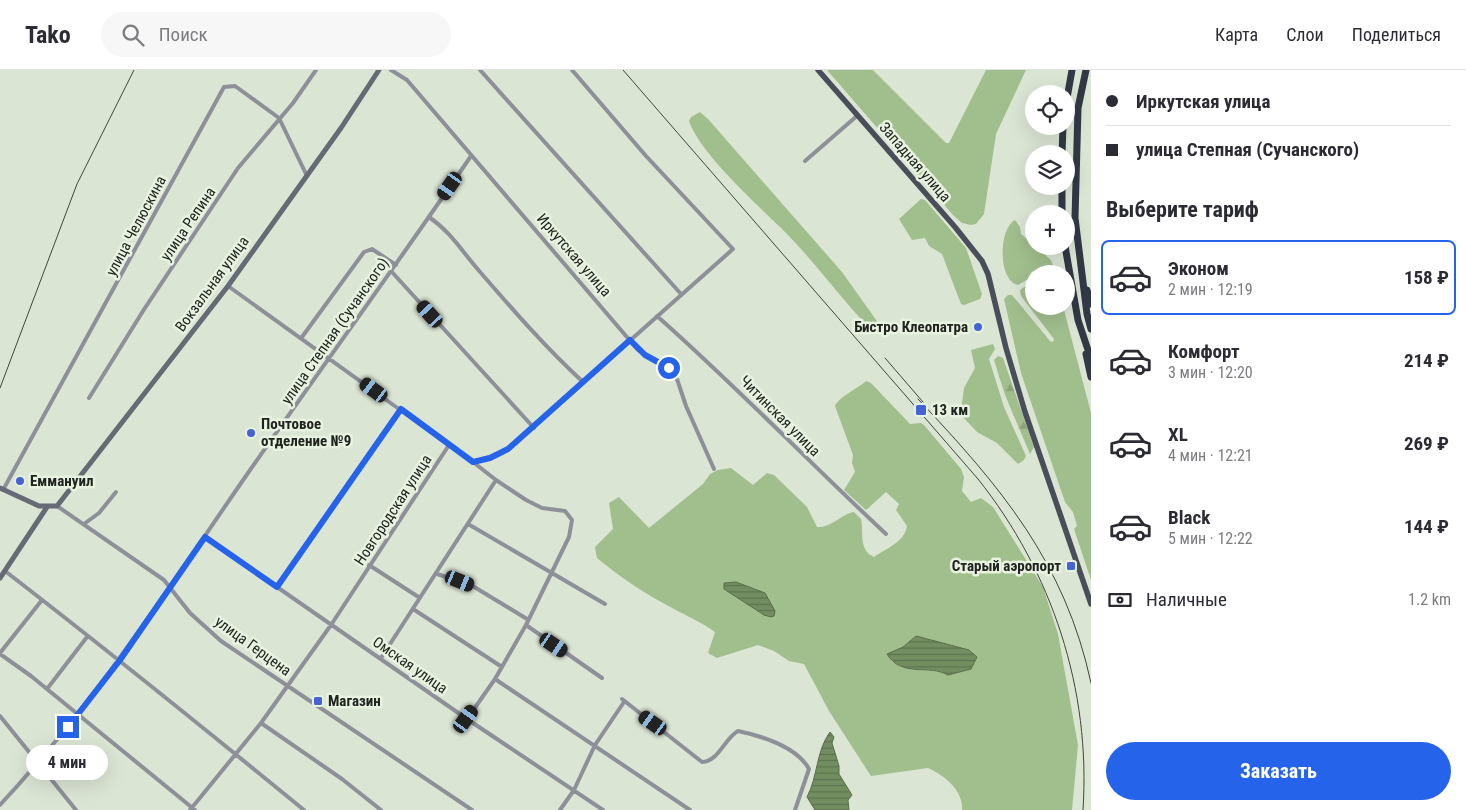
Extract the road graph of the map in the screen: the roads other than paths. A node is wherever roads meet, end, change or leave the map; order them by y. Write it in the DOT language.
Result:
graph roads {
  1 [pos="316,70"];
  2 [pos="379,70"];
  3 [pos="391,70"];
  4 [pos="480,70"];
  5 [pos="572,70"];
  6 [pos="818,70"];
  7 [pos="1072,70"];
  8 [pos="1086,70"];
  9 [pos="1069,85"];
  10 [pos="858,115"];
  11 [pos="279,118"];
  12 [pos="471,156"];
  13 [pos="805,161"];
  14 [pos="307,176"];
  15 [pos="429,216"];
  16 [pos="1067,255"];
  17 [pos="396,265"];
  18 [pos="1080,266"];
  19 [pos="391,271"];
  20 [pos="228,286"];
  21 [pos="681,294"];
  22 [pos="1090,301"];
  23 [pos="657,316"];
  24 [pos="1078,320"];
  25 [pos="1091,330"];
  26 [pos="302,337"];
  27 [pos="630,340"];
  28 [pos="328,358"];
  29 [pos="1091,358"];
  30 [pos="1091,376"];
  31 [pos="583,382"];
  32 [pos="89,398"];
  33 [pos="401,409"];
  34 [pos="534,428"];
  35 [pos="449,445"];
  36 [pos="473,462"];
  37 [pos="714,469"];
  38 [pos="496,480"];
  39 [pos="2,489"];
  40 [pos="116,492"];
  41 [pos="56,506"];
  42 [pos="47,507"];
  43 [pos="84,524"];
  44 [pos="468,524"];
  45 [pos="886,534"];
  46 [pos="205,537"];
  47 [pos="369,565"];
  48 [pos="5,571"];
  49 [pos="552,573"];
  50 [pos="437,574"];
  51 [pos="0,578"];
  52 [pos="277,587"];
  53 [pos="170,588"];
  54 [pos="420,598"];
  55 [pos="42,600"];
  56 [pos="606,604"];
  57 [pos="1091,604"];
  58 [pos="413,609"];
  59 [pos="527,620"];
  60 [pos="331,625"];
  61 [pos="526,626"];
  62 [pos="87,637"];
  63 [pos="0,653"];
  64 [pos="381,658"];
  65 [pos="120,660"];
  66 [pos="502,667"];
  67 [pos="602,678"];
  68 [pos="495,679"];
  69 [pos="287,686"];
  70 [pos="47,689"];
  71 [pos="78,715"];
  72 [pos="0,716"];
  73 [pos="466,719"];
  74 [pos="261,723"];
  75 [pos="595,745"];
  76 [pos="236,754"];
  77 [pos="39,763"];
  78 [pos="574,790"];
  79 [pos="0,805"];
  80 [pos="192,809"];
  81 [pos="76,810"];
  82 [pos="304,810"];
  83 [pos="381,810"];
  84 [pos="472,810"];
  85 [pos="560,810"];
  86 [pos="603,810"];
  87 [pos="690,810"];
  88 [pos="795,810"];
  1 -- 11 [label="street, улица Репина"];
  2 -- 14 [label="main road, Вокзальная улица"];
  3 -- 12 [label="street, Иркутская улица"];
  4 -- 21 [label="street"];
  5 -- 21 [label="street"];
  6 -- 10 [label="main road, Западная улица"];
  7 -- 9 [label="highway"];
  8 -- 18 [label="highway"];
  10 -- 13 [label="street"];
  10 -- 57 [label="main road, Западная улица"];
  11 -- 14 [label="street, улица Челюскина"];
  11 -- 32 [label="street, улица Репина"];
  11 -- 39 [label="street, улица Челюскина"];
  12 -- 15 [label="street, улица Степная (Сучанского)"];
  12 -- 27 [label="street, Иркутская улица"];
  14 -- 20 [label="main road, Вокзальная улица"];
  15 -- 17 [label="street, улица Степная (Сучанского)"];
  15 -- 31 [label="street"];
  16 -- 24 [label="highway"];
  17 -- 19 [label="street, улица Степная (Сучанского)"];
  17 -- 26 [label="street"];
  18 -- 22 [label="highway"];
  18 -- 25 [label="highway"];
  19 -- 28 [label="street, улица Степная (Сучанского)"];
  19 -- 34 [label="street"];
  20 -- 26 [label="street"];
  20 -- 41 [label="main road, Вокзальная улица"];
  21 -- 23 [label="street"];
  23 -- 27 [label="street"];
  23 -- 45 [label="street, Читинская улица"];
  24 -- 29 [label="highway"];
  24 -- 30 [label="highway"];
  26 -- 28 [label="street"];
  27 -- 31 [label="street"];
  27 -- 37 [label="street, Иркутская улица"];
  28 -- 33 [label="street"];
  28 -- 46 [label="street, улица Степная (Сучанского)"];
  31 -- 34 [label="street"];
  33 -- 35 [label="street"];
  33 -- 52 [label="street"];
  34 -- 36 [label="street"];
  35 -- 36 [label="street, Новгородская улица"];
  35 -- 47 [label="street, Новгородская улица"];
  36 -- 38 [label="street, Новгородская улица"];
  38 -- 44 [label="street"];
  38 -- 49 [label="street, Новгородская улица"];
  39 -- 42 [label="main road"];
  40 -- 43 [label="street"];
  41 -- 42 [label="main road"];
  41 -- 43 [label="street, улица Герцена"];
  42 -- 48 [label="main road"];
  43 -- 53 [label="street, улица Герцена"];
  44 -- 49 [label="street"];
  44 -- 50 [label="street"];
  46 -- 52 [label="street, Омская улица"];
  46 -- 53 [label="street, улица Степная (Сучанского)"];
  47 -- 54 [label="street"];
  47 -- 60 [label="street, Новгородская улица"];
  48 -- 51 [label="main road"];
  48 -- 55 [label="street"];
  49 -- 56 [label="street"];
  49 -- 59 [label="street"];
  50 -- 54 [label="street"];
  50 -- 59 [label="street"];
  52 -- 60 [label="street, Омская улица"];
  53 -- 65 [label="street, улица Степная (Сучанского)"];
  53 -- 69 [label="street, улица Герцена"];
  54 -- 58 [label="street"];
  55 -- 62 [label="street"];
  55 -- 63 [label="street"];
  58 -- 64 [label="street"];
  58 -- 66 [label="street"];
  59 -- 61 [label="street"];
  60 -- 64 [label="street, Омская улица"];
  60 -- 69 [label="street, Новгородская улица"];
  61 -- 66 [label="street"];
  61 -- 67 [label="street"];
  62 -- 65 [label="street"];
  62 -- 70 [label="street"];
  63 -- 70 [label="street"];
  64 -- 73 [label="street, Омская улица"];
  65 -- 71 [label="street, улица Степная (Сучанского)"];
  65 -- 76 [label="street"];
  66 -- 68 [label="street"];
  68 -- 73 [label="street"];
  68 -- 75 [label="street"];
  69 -- 74 [label="street, Новгородская улица"];
  69 -- 84 [label="street, улица Герцена"];
  70 -- 71 [label="street"];
  71 -- 77 [label="street, улица Степная (Сучанского)"];
  71 -- 80 [label="street"];
  72 -- 77 [label="street"];
  73 -- 78 [label="street, Омская улица"];
  74 -- 76 [label="street, Новгородская улица"];
  74 -- 83 [label="street"];
  75 -- 78 [label="street"];
  75 -- 87 [label="street"];
  75 -- 88 [label="street"];
  76 -- 80 [label="street, Новгородская улица"];
  76 -- 82 [label="street"];
  77 -- 79 [label="street, улица Степная (Сучанского)"];
  77 -- 81 [label="street"];
  78 -- 85 [label="street"];
  78 -- 86 [label="street, Омская улица"];
}
